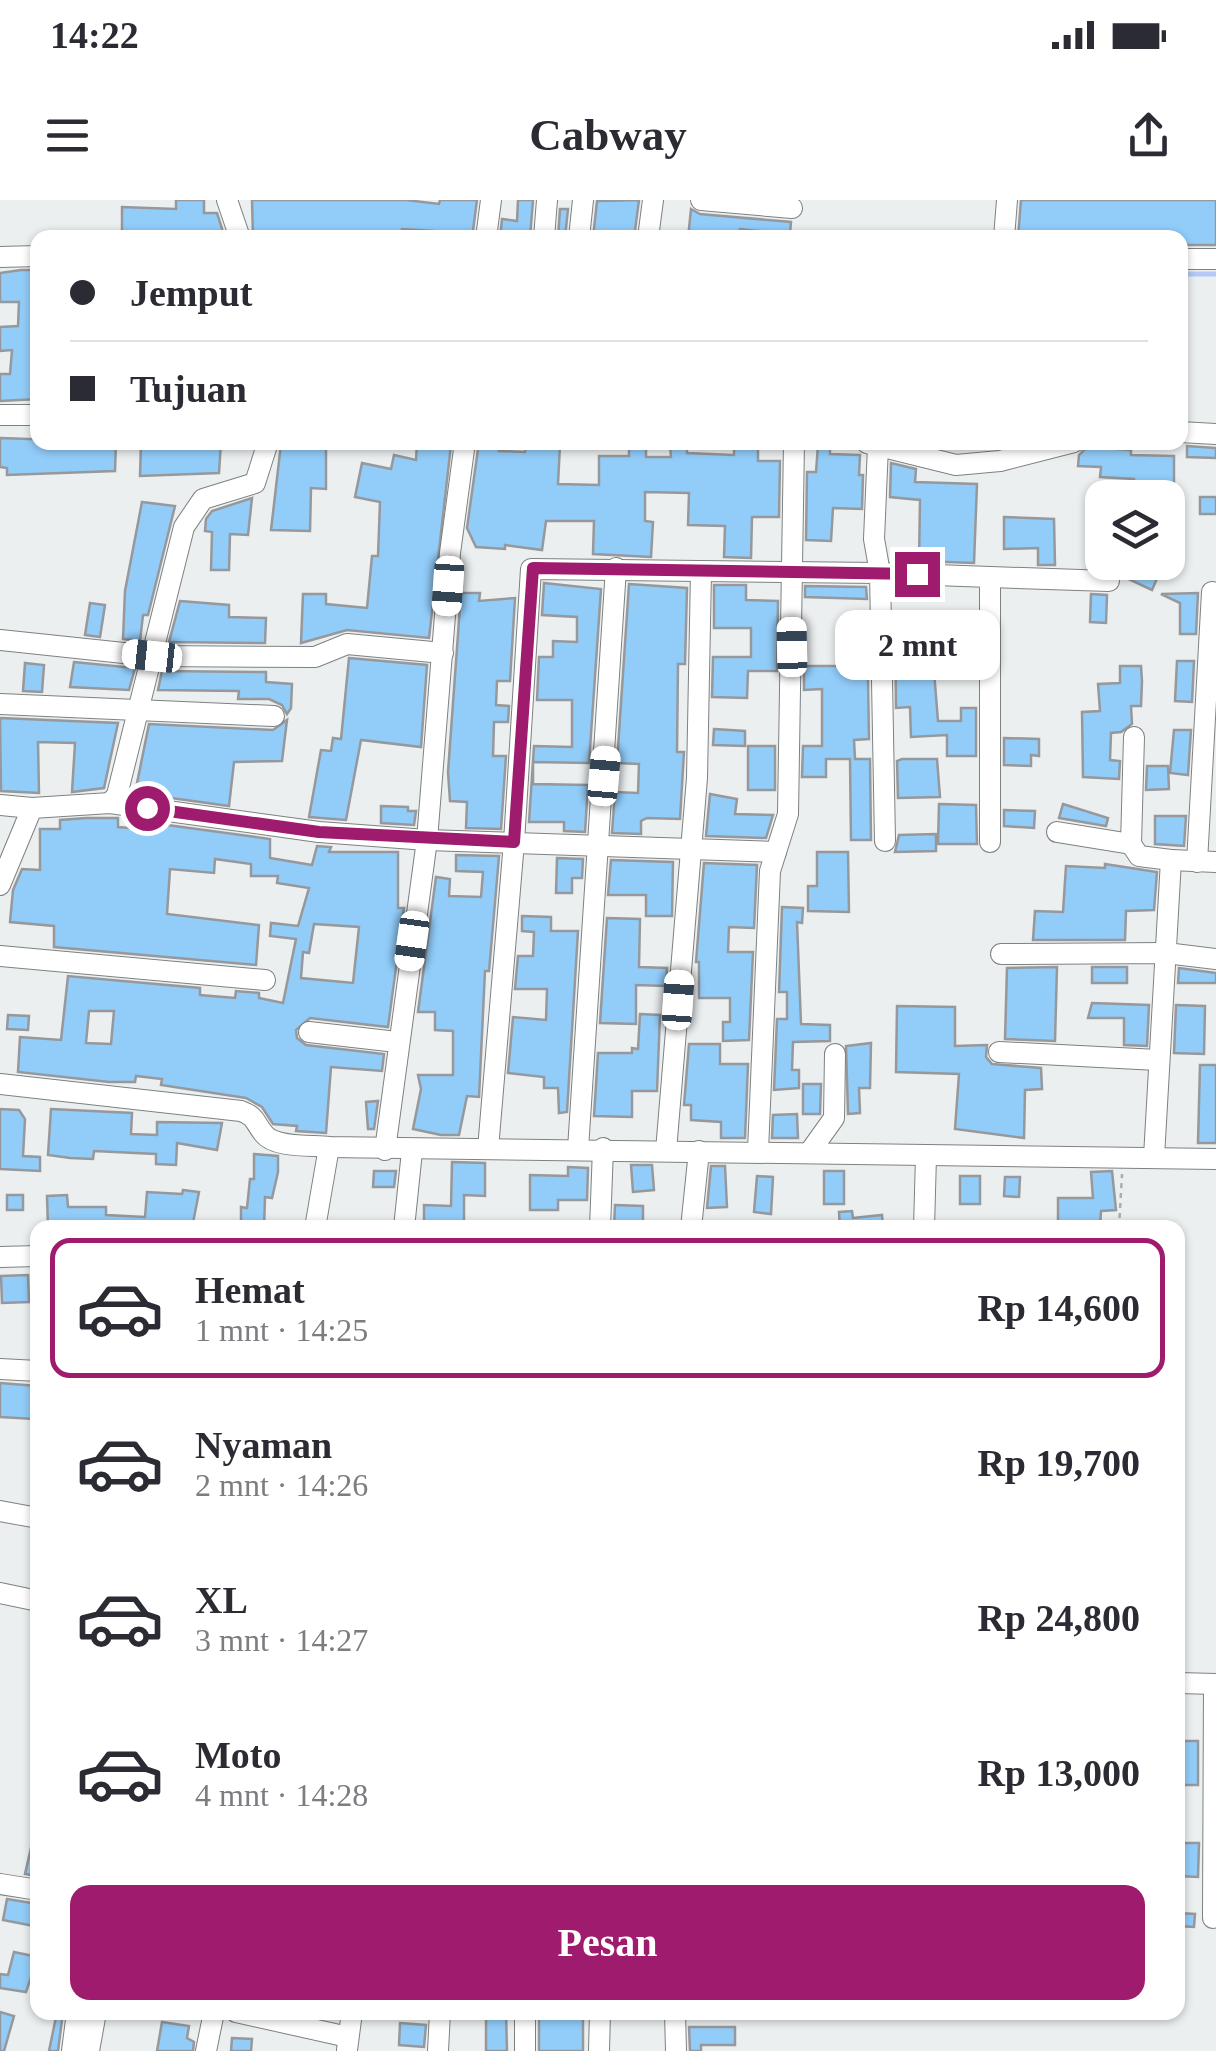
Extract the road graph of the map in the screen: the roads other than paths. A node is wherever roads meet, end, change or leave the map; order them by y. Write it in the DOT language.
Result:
graph roads {
  1 [pos="227,200"];
  2 [pos="491,200"];
  3 [pos="547,200"];
  4 [pos="583,200"];
  5 [pos="653,200"];
  6 [pos="701,200"];
  7 [pos="1007,200"];
  8 [pos="792,208"];
  9 [pos="237,230"];
  10 [pos="487,230"];
  11 [pos="545,230"];
  12 [pos="580,230"];
  13 [pos="649,230"];
  14 [pos="1005,230"];
  15 [pos="30,256"];
  16 [pos="0,257"];
  17 [pos="1188,259"];
  18 [pos="1216,260"];
  19 [pos="0,415"];
  20 [pos="30,415"];
  21 [pos="1188,432"];
  22 [pos="1216,434"];
  23 [pos="265,450"];
  24 [pos="464,450"];
  25 [pos="794,450"];
  26 [pos="871,450"];
  27 [pos="922,450"];
  28 [pos="1042,450"];
  29 [pos="616,568"];
  30 [pos="701,572"];
  31 [pos="790,572"];
  32 [pos="880,573"];
  33 [pos="990,577"];
  34 [pos="1109,581"];
  35 [pos="1212,592"];
  36 [pos="0,640"];
  37 [pos="443,653"];
  38 [pos="152,656"];
  39 [pos="0,704"];
  40 [pos="136,708"];
  41 [pos="274,716"];
  42 [pos="1134,738"];
  43 [pos="110,803"];
  44 [pos="0,805"];
  45 [pos="32,808"];
  46 [pos="1056,832"];
  47 [pos="428,840"];
  48 [pos="514,842"];
  49 [pos="885,842"];
  50 [pos="990,842"];
  51 [pos="1131,844"];
  52 [pos="598,846"];
  53 [pos="690,850"];
  54 [pos="776,852"];
  55 [pos="1171,860"];
  56 [pos="1207,862"];
  57 [pos="0,885"];
  58 [pos="1001,954"];
  59 [pos="1166,954"];
  60 [pos="0,956"];
  61 [pos="1216,958"];
  62 [pos="265,980"];
  63 [pos="308,1032"];
  64 [pos="397,1042"];
  65 [pos="999,1052"];
  66 [pos="835,1054"];
  67 [pos="1158,1060"];
  68 [pos="0,1084"];
  69 [pos="329,1146"];
  70 [pos="603,1148"];
  71 [pos="488,1149"];
  72 [pos="578,1149"];
  73 [pos="385,1150"];
  74 [pos="666,1150"];
  75 [pos="412,1151"];
  76 [pos="699,1151"];
  77 [pos="758,1151"];
  78 [pos="809,1153"];
  79 [pos="926,1156"];
  80 [pos="1154,1157"];
  81 [pos="1216,1159"];
  82 [pos="316,1220"];
  83 [pos="405,1220"];
  84 [pos="600,1220"];
  85 [pos="692,1220"];
  86 [pos="924,1220"];
  87 [pos="0,1256"];
  88 [pos="30,1256"];
  89 [pos="0,1369"];
  90 [pos="30,1370"];
  91 [pos="0,1511"];
  92 [pos="30,1517"];
  93 [pos="0,1593"];
  94 [pos="30,1599"];
  95 [pos="1185,1682"];
  96 [pos="1215,1684"];
  97 [pos="0,1884"];
  98 [pos="30,1889"];
  99 [pos="1212,1918"];
  100 [pos="76,2020"];
  101 [pos="94,2020"];
  102 [pos="212,2020"];
  103 [pos="264,2020"];
  104 [pos="440,2020"];
  105 [pos="525,2020"];
  106 [pos="600,2020"];
  107 [pos="676,2020"];
  108 [pos="348,2044"];
  109 [pos="72,2051"];
  110 [pos="88,2051"];
  111 [pos="206,2051"];
  112 [pos="438,2051"];
  113 [pos="526,2051"];
  114 [pos="600,2051"];
  115 [pos="676,2051"];
  1 -- 9 [label="street"];
  2 -- 10 [label="street"];
  3 -- 11 [label="street"];
  4 -- 12 [label="street"];
  5 -- 13 [label="street"];
  6 -- 8 [label="street"];
  7 -- 14 [label="street"];
  15 -- 16 [label="street"];
  17 -- 18 [label="street"];
  19 -- 20 [label="street"];
  21 -- 22 [label="street"];
  23 -- 38 [label="street"];
  24 -- 37 [label="street"];
  25 -- 31 [label="street"];
  26 -- 32 [label="street"];
  27 -- 28 [label="street"];
  29 -- 30 [label="street"];
  29 -- 48 [label="street"];
  29 -- 52 [label="street"];
  30 -- 31 [label="street"];
  30 -- 53 [label="street"];
  31 -- 32 [label="street"];
  31 -- 54 [label="street"];
  32 -- 33 [label="street"];
  32 -- 49 [label="street"];
  33 -- 34 [label="street"];
  33 -- 50 [label="street"];
  35 -- 56 [label="street"];
  36 -- 38 [label="street"];
  37 -- 38 [label="street"];
  37 -- 47 [label="street"];
  38 -- 40 [label="street"];
  39 -- 40 [label="street"];
  40 -- 41 [label="street"];
  40 -- 43 [label="street"];
  42 -- 51 [label="street"];
  43 -- 45 [label="street"];
  43 -- 47 [label="street"];
  44 -- 45 [label="street"];
  45 -- 57 [label="street"];
  46 -- 51 [label="street"];
  47 -- 48 [label="street"];
  47 -- 64 [label="street"];
  48 -- 52 [label="street"];
  48 -- 71 [label="street"];
  51 -- 55 [label="street"];
  52 -- 53 [label="street"];
  52 -- 72 [label="street"];
  53 -- 54 [label="street"];
  53 -- 74 [label="street"];
  54 -- 77 [label="street"];
  55 -- 56 [label="street"];
  55 -- 59 [label="street"];
  58 -- 59 [label="street"];
  59 -- 61 [label="street"];
  59 -- 67 [label="street"];
  60 -- 62 [label="street"];
  63 -- 64 [label="street"];
  64 -- 73 [label="street"];
  65 -- 67 [label="street"];
  66 -- 78 [label="street"];
  67 -- 80 [label="street"];
  68 -- 69 [label="street"];
  69 -- 73 [label="street"];
  69 -- 82 [label="street"];
  70 -- 72 [label="street"];
  70 -- 74 [label="street"];
  70 -- 84 [label="street"];
  71 -- 72 [label="street"];
  71 -- 75 [label="street"];
  73 -- 75 [label="street"];
  74 -- 76 [label="street"];
  75 -- 83 [label="street"];
  76 -- 77 [label="street"];
  76 -- 85 [label="street"];
  77 -- 78 [label="street"];
  78 -- 79 [label="street"];
  79 -- 80 [label="street"];
  79 -- 86 [label="street"];
  80 -- 81 [label="street"];
  87 -- 88 [label="street"];
  89 -- 90 [label="street"];
  91 -- 92 [label="street"];
  93 -- 94 [label="street"];
  95 -- 96 [label="street"];
  96 -- 99 [label="street"];
  97 -- 98 [label="street"];
  100 -- 109 [label="street"];
  101 -- 110 [label="street"];
  102 -- 111 [label="street"];
  103 -- 108 [label="street"];
  104 -- 112 [label="street"];
  105 -- 113 [label="street"];
  106 -- 114 [label="street"];
  107 -- 115 [label="street"];
}
